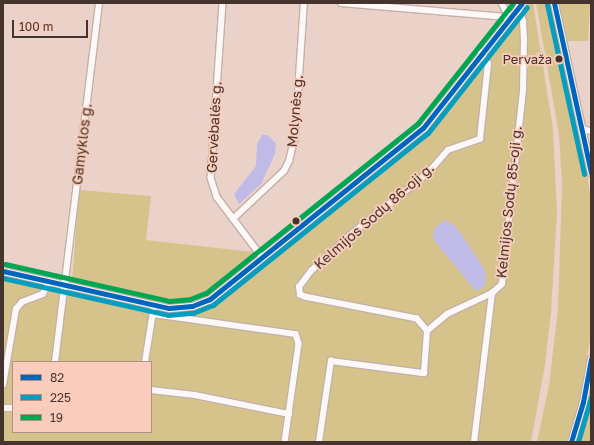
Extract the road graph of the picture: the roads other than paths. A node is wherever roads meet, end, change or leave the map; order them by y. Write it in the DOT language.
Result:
graph roads {
  1 [pos="99,3"];
  2 [pos="223,3"];
  3 [pos="304,3"];
  4 [pos="341,3"];
  5 [pos="502,3"];
  6 [pos="554,3"];
  7 [pos="520,5"];
  8 [pos="509,17"];
  9 [pos="482,53"];
  10 [pos="582,129"];
  11 [pos="591,131"];
  12 [pos="591,173"];
  13 [pos="233,220"];
  14 [pos="263,258"];
  15 [pos="3,271"];
  16 [pos="49,281"];
  17 [pos="64,284"];
  18 [pos="492,293"];
  19 [pos="154,306"];
  20 [pos="153,314"];
  21 [pos="427,331"];
  22 [pos="591,359"];
  23 [pos="54,361"];
  24 [pos="145,361"];
  25 [pos="590,369"];
  26 [pos="3,385"];
  27 [pos="152,390"];
  28 [pos="289,414"];
  29 [pos="285,442"];
  30 [pos="319,442"];
  31 [pos="474,442"];
  32 [pos="571,442"];
  1 -- 17 [label="street, Gamyklos g."];
  2 -- 13 [label="street, Gervėbalės g."];
  3 -- 13 [label="street, Molynės g."];
  4 -- 8 [label="street"];
  5 -- 8 [label="street"];
  6 -- 10 [label="main road"];
  7 -- 8 [label="main road"];
  7 -- 18 [label="street, Kelmijos Sodų 85-oji g."];
  8 -- 9 [label="main road"];
  9 -- 14 [label="main road"];
  9 -- 21 [label="street, Kelmijos Sodų 86-oji g."];
  10 -- 11 [label="street"];
  10 -- 12 [label="main road"];
  13 -- 14 [label="street, Gervėbalės g."];
  14 -- 19 [label="main road"];
  15 -- 16 [label="main road"];
  16 -- 17 [label="main road"];
  16 -- 26 [label="street"];
  17 -- 19 [label="main road"];
  17 -- 23 [label="street, Gamyklos g."];
  18 -- 21 [label="street, Kelmijos Sodų 85-oji g."];
  18 -- 31 [label="street"];
  19 -- 20 [label="street"];
  20 -- 24 [label="street"];
  20 -- 28 [label="street"];
  21 -- 30 [label="street"];
  22 -- 25 [label="main road"];
  25 -- 32 [label="main road"];
  27 -- 28 [label="street"];
  28 -- 29 [label="street"];
}
